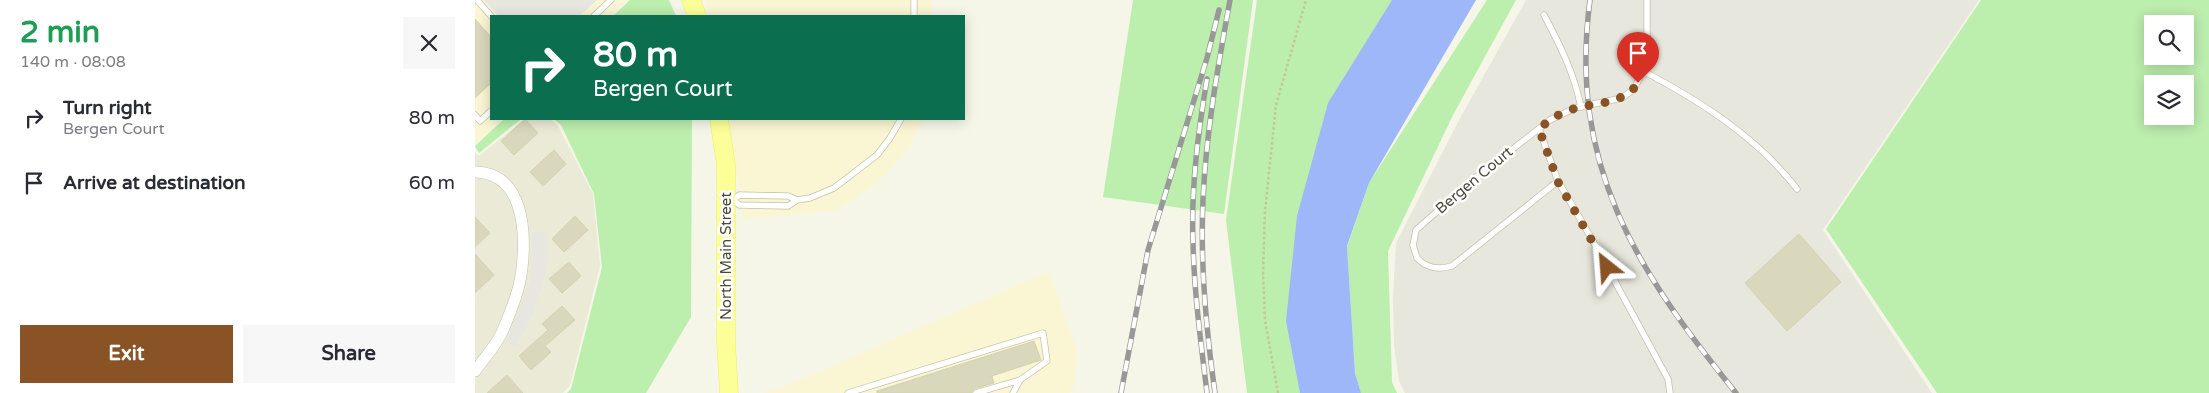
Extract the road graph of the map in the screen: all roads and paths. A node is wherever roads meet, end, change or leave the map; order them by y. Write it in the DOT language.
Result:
graph roads {
  1 [pos="477,0"];
  2 [pos="611,0"];
  3 [pos="691,0"];
  4 [pos="914,0"];
  5 [pos="1306,0"];
  6 [pos="1647,0"];
  7 [pos="490,15"];
  8 [pos="595,15"];
  9 [pos="697,15"];
  10 [pos="914,15"];
  11 [pos="1544,15"];
  12 [pos="1643,71"];
  13 [pos="1581,107"];
  14 [pos="490,112"];
  15 [pos="475,115"];
  16 [pos="719,120"];
  17 [pos="900,120"];
  18 [pos="1539,129"];
  19 [pos="475,172"];
  20 [pos="1558,182"];
  21 [pos="1797,189"];
  22 [pos="730,200"];
  23 [pos="797,200"];
  24 [pos="475,371"];
  25 [pos="1019,380"];
  26 [pos="729,393"];
  27 [pos="848,393"];
  28 [pos="976,393"];
  29 [pos="1013,393"];
  30 [pos="1278,393"];
  31 [pos="1671,393"];
  1 -- 7 [label="lane"];
  2 -- 8 [label="lane"];
  3 -- 9 [label="main road"];
  4 -- 10 [label="lane"];
  5 -- 30 [label="path"];
  6 -- 12 [label="lane, Bergen Court"];
  11 -- 13 [label="lane"];
  12 -- 13 [label="lane, Bergen Court"];
  12 -- 21 [label="lane"];
  13 -- 18 [label="lane, Bergen Court"];
  14 -- 15 [label="lane"];
  16 -- 22 [label="main road, North Main Street"];
  17 -- 23 [label="lane"];
  18 -- 20 [label="lane"];
  18 -- 20 [label="lane, Bergen Court"];
  19 -- 24 [label="street"];
  20 -- 31 [label="lane"];
  22 -- 23 [label="lane"];
  22 -- 23 [label="lane"];
  22 -- 26 [label="main road, North Main Street"];
  25 -- 27 [label="lane"];
  25 -- 28 [label="lane"];
  25 -- 29 [label="lane"];
}
